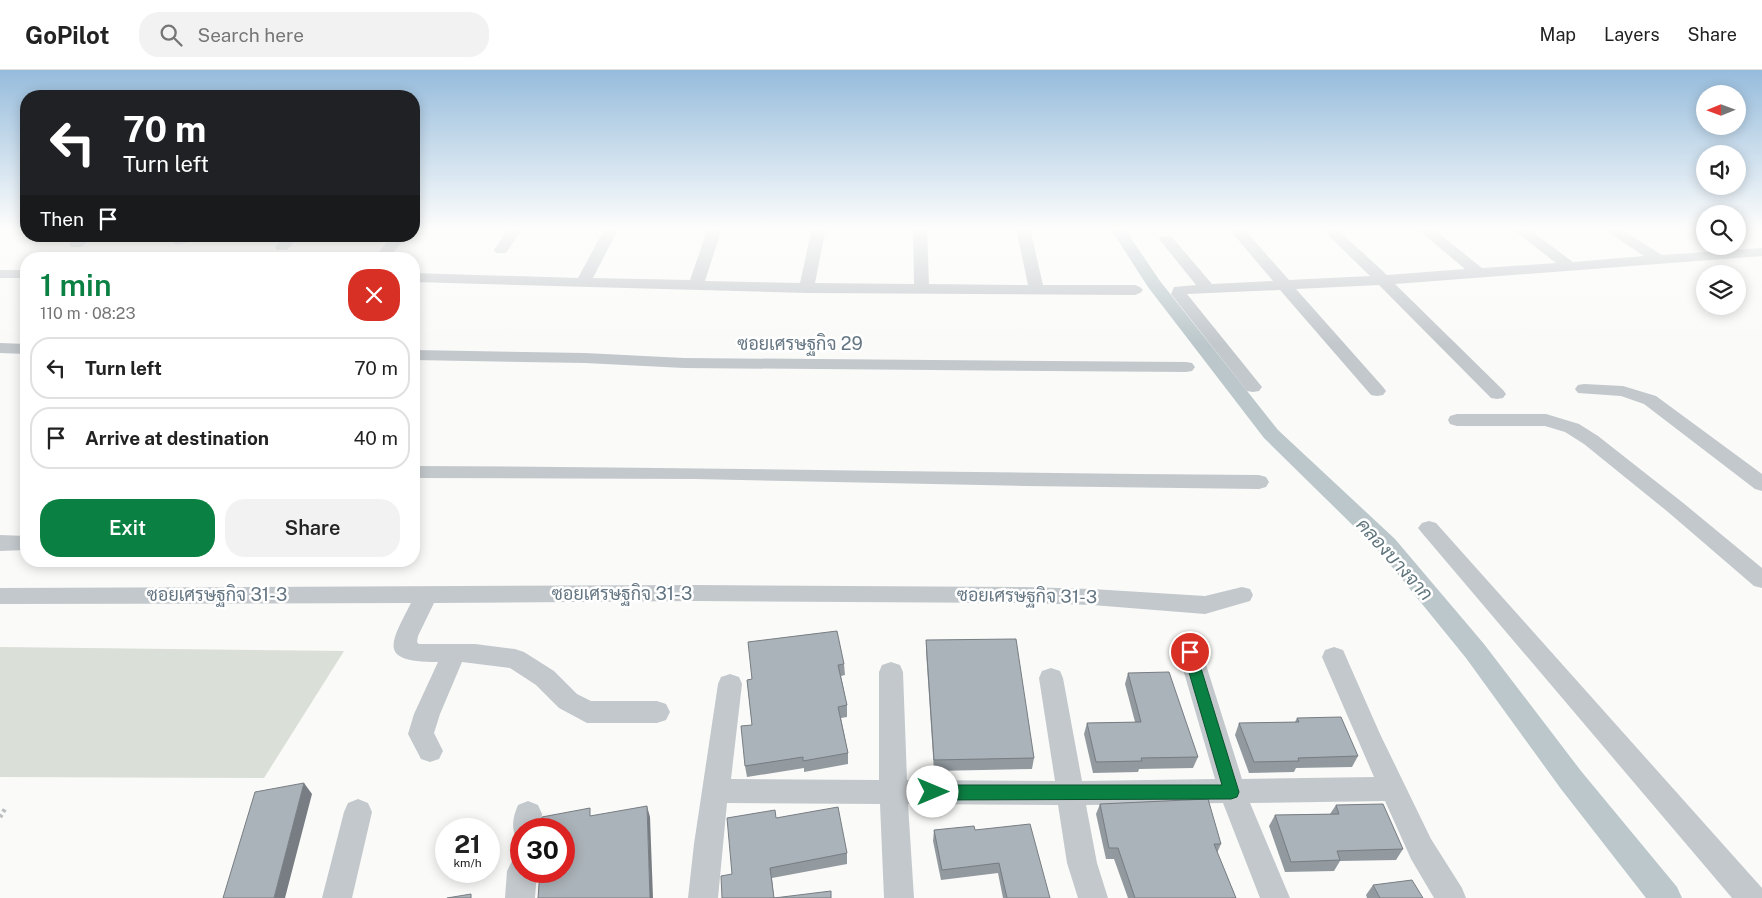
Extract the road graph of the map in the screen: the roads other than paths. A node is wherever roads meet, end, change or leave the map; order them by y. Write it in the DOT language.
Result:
graph roads {
  1 [pos="592,267"];
  2 [pos="702,267"];
  3 [pos="811,267"];
  4 [pos="921,267"];
  5 [pos="1032,267"];
  6 [pos="1189,267"];
  7 [pos="1268,267"];
  8 [pos="1369,267"];
  9 [pos="1470,267"];
  10 [pos="1560,267"];
  11 [pos="1477,272"];
  12 [pos="0,274"];
  13 [pos="20,274"];
  14 [pos="420,278"];
  15 [pos="1383,280"];
  16 [pos="584,281"];
  17 [pos="696,285"];
  18 [pos="1284,285"];
  19 [pos="807,288"];
  20 [pos="922,289"];
  21 [pos="1208,289"];
  22 [pos="1037,290"];
  23 [pos="1135,290"];
  24 [pos="0,348"];
  25 [pos="20,349"];
  26 [pos="420,355"];
  27 [pos="1186,367"];
  28 [pos="1253,387"];
  29 [pos="1584,389"];
  30 [pos="1377,392"];
  31 [pos="1496,394"];
  32 [pos="1457,420"];
  33 [pos="420,472"];
  34 [pos="1259,482"];
  35 [pos="1762,484"];
  36 [pos="1429,528"];
  37 [pos="0,543"];
  38 [pos="20,543"];
  39 [pos="1762,580"];
  40 [pos="427,594"];
  41 [pos="1242,595"];
  42 [pos="0,596"];
  43 [pos="1190,652"];
  44 [pos="454,654"];
  45 [pos="1334,657"];
  46 [pos="891,672"];
  47 [pos="1051,678"];
  48 [pos="730,684"];
  49 [pos="657,712"];
  50 [pos="430,751"];
  51 [pos="1394,790"];
  52 [pos="715,791"];
  53 [pos="894,792"];
  54 [pos="1071,792"];
  55 [pos="1231,792"];
  56 [pos="358,812"];
  57 [pos="521,883"];
  58 [pos="337,898"];
  59 [pos="520,898"];
  60 [pos="702,898"];
  61 [pos="899,898"];
  62 [pos="1093,898"];
  63 [pos="1275,898"];
  64 [pos="1451,898"];
  65 [pos="1752,898"];
  1 -- 16 [label="street"];
  2 -- 17 [label="street"];
  3 -- 19 [label="street"];
  4 -- 20 [label="street"];
  5 -- 22 [label="street"];
  6 -- 21 [label="street"];
  7 -- 18 [label="street"];
  8 -- 15 [label="street"];
  9 -- 11 [label="street"];
  10 -- 11 [label="street"];
  11 -- 15 [label="street"];
  12 -- 13 [label="street"];
  14 -- 16 [label="street"];
  15 -- 18 [label="street"];
  15 -- 31 [label="street"];
  16 -- 17 [label="street"];
  17 -- 19 [label="street"];
  18 -- 21 [label="street"];
  18 -- 30 [label="street"];
  19 -- 20 [label="street"];
  20 -- 22 [label="street"];
  21 -- 28 [label="street"];
  22 -- 23 [label="street"];
  24 -- 25 [label="street"];
  26 -- 27 [label="street, ซอยเศรษฐกิจ 29"];
  29 -- 35 [label="street"];
  32 -- 39 [label="street"];
  33 -- 34 [label="street"];
  36 -- 65 [label="street"];
  37 -- 38 [label="street"];
  40 -- 41 [label="street, ซอยเศรษฐกิจ 31-3"];
  40 -- 42 [label="street, ซอยเศรษฐกิจ 31-3"];
  40 -- 44 [label="street"];
  43 -- 55 [label="street"];
  44 -- 49 [label="street"];
  44 -- 50 [label="street"];
  45 -- 51 [label="street"];
  46 -- 53 [label="street"];
  47 -- 54 [label="street"];
  48 -- 52 [label="street"];
  51 -- 55 [label="street"];
  51 -- 64 [label="street"];
  52 -- 53 [label="street"];
  52 -- 60 [label="street"];
  53 -- 54 [label="street"];
  53 -- 61 [label="street"];
  54 -- 55 [label="street"];
  54 -- 62 [label="street"];
  55 -- 63 [label="street"];
  56 -- 58 [label="street"];
  57 -- 59 [label="street"];
}
